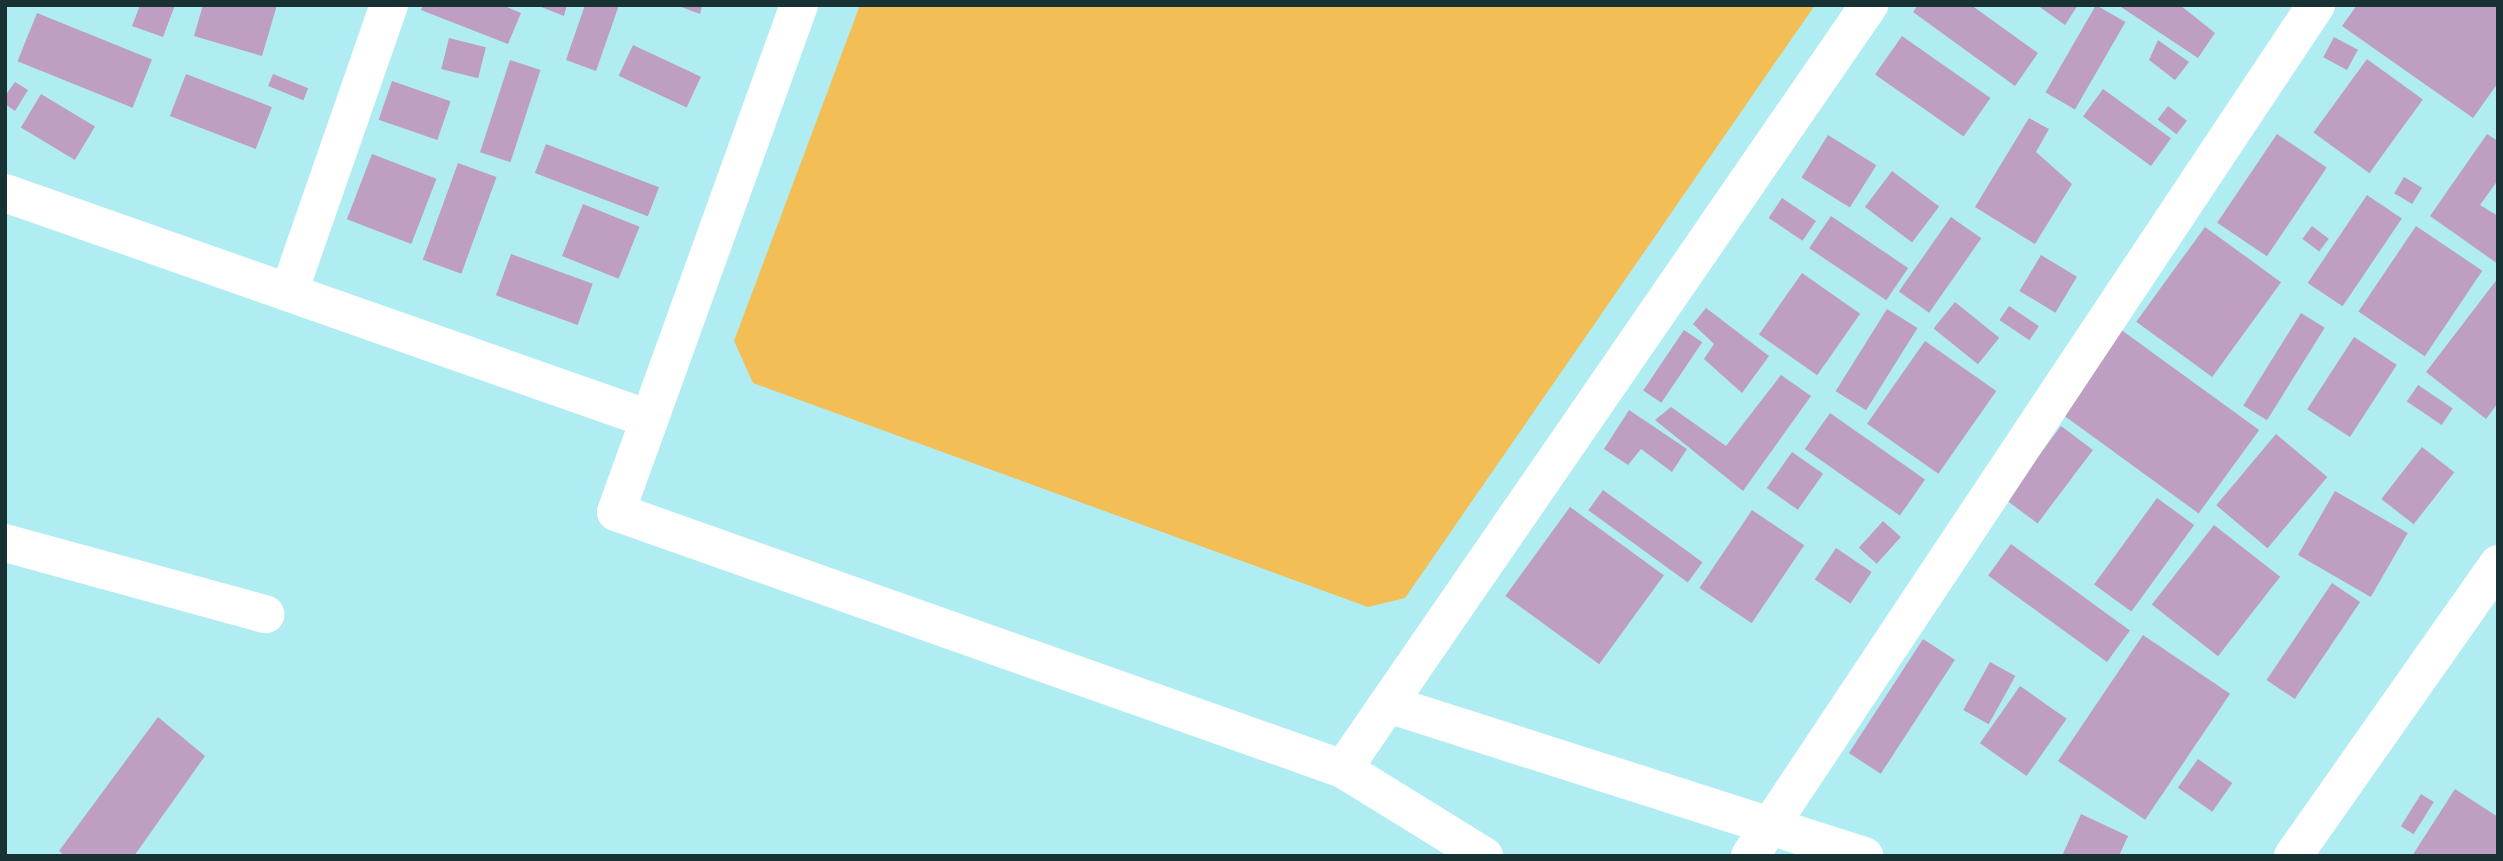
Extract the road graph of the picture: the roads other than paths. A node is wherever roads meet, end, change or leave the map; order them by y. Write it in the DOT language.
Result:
graph roads {
  1 [pos="389,5"];
  2 [pos="799,5"];
  3 [pos="1869,5"];
  4 [pos="2316,5"];
  5 [pos="5,193"];
  6 [pos="289,292"];
  7 [pos="649,419"];
  8 [pos="5,543"];
  9 [pos="2498,564"];
  10 [pos="265,614"];
  11 [pos="1388,704"];
  12 [pos="1343,769"];
  13 [pos="1760,841"];
  14 [pos="1484,856"];
  15 [pos="1864,856"];
  16 [pos="2293,856"];
  1 -- 6 [label="street"];
  2 -- 7 [label="street"];
  3 -- 11 [label="street"];
  4 -- 13 [label="street"];
  5 -- 6 [label="street"];
  6 -- 7 [label="street"];
  7 -- 12 [label="street"];
  8 -- 10 [label="street"];
  9 -- 16 [label="street"];
  11 -- 12 [label="street"];
  11 -- 13 [label="street"];
  12 -- 14 [label="street"];
  13 -- 15 [label="street"];
}
